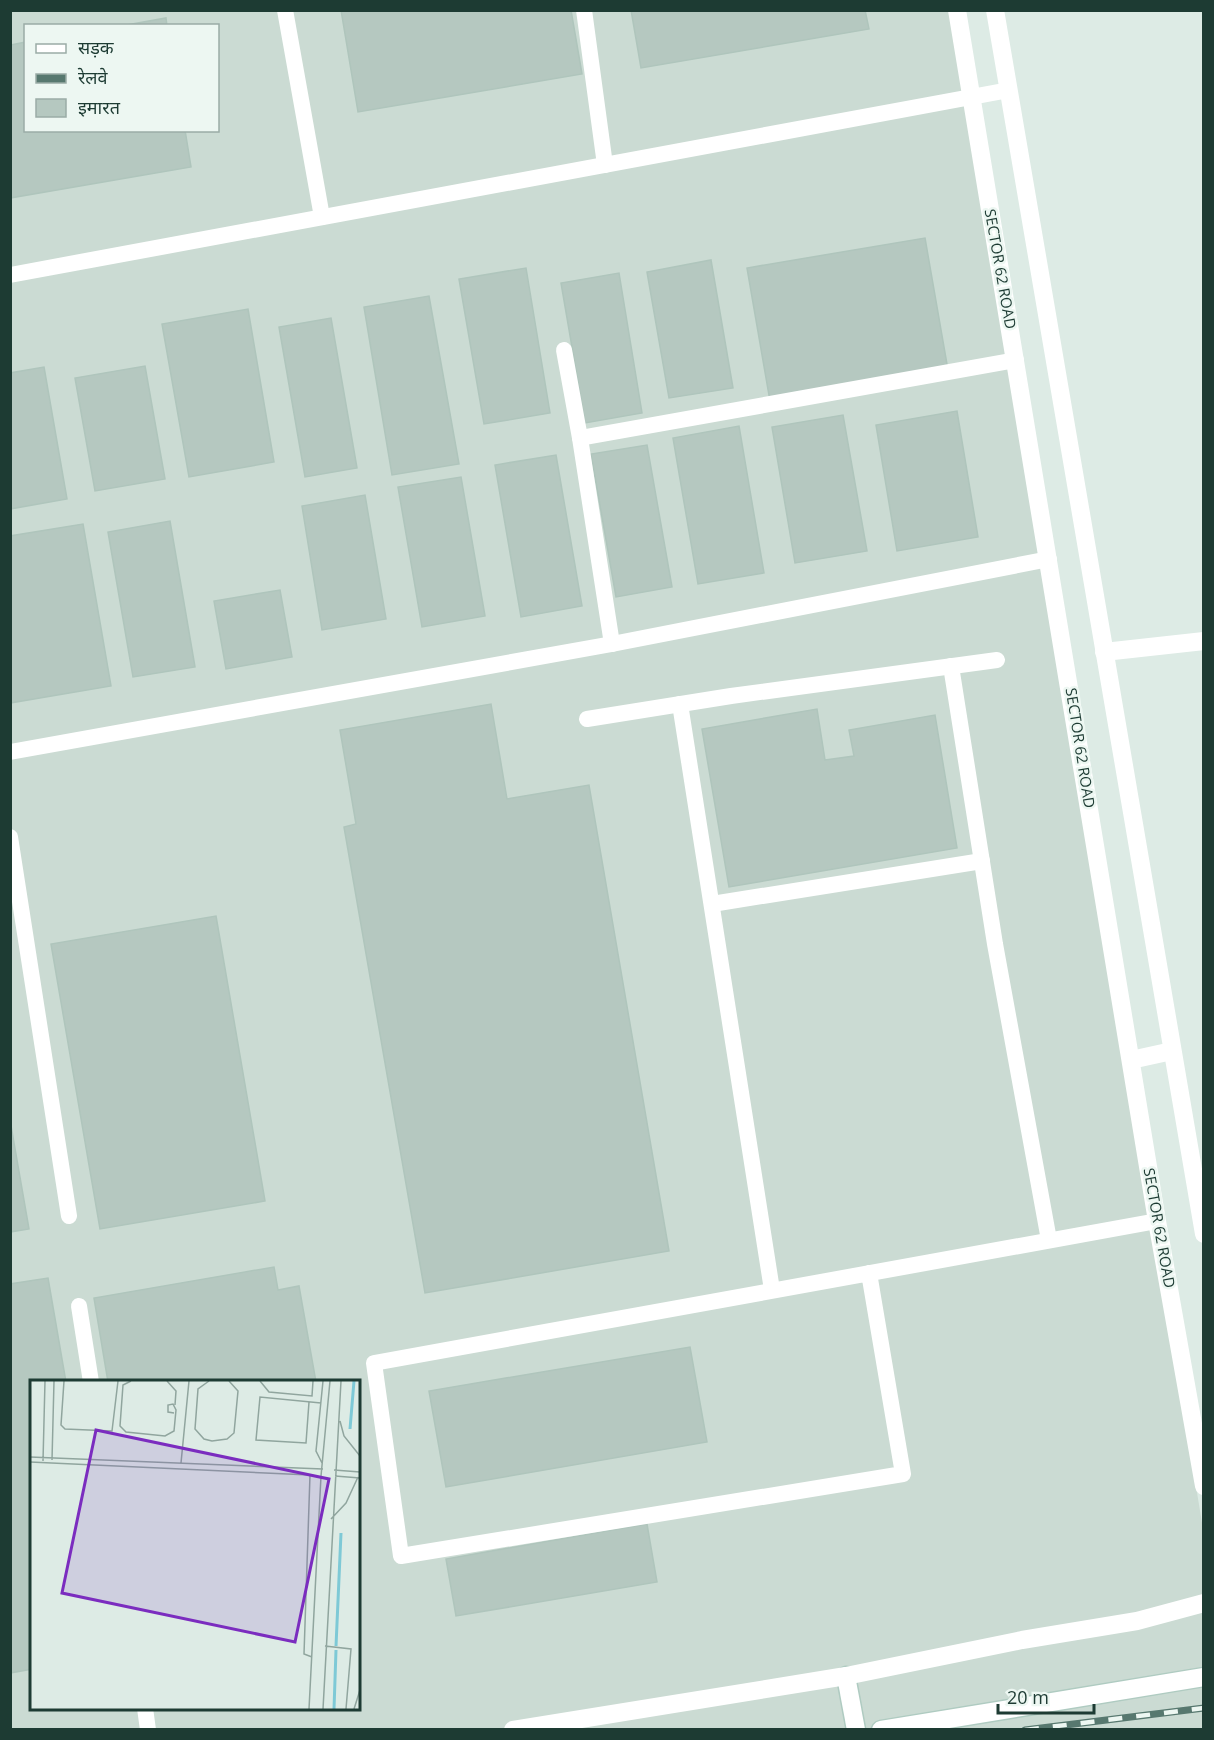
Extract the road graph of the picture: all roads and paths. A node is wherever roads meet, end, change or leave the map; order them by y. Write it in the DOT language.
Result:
graph roads {
  1 [pos="285,10"];
  2 [pos="584,10"];
  3 [pos="957,10"];
  4 [pos="995,10"];
  5 [pos="1009,90"];
  6 [pos="972,97"];
  7 [pos="605,165"];
  8 [pos="322,218"];
  9 [pos="10,275"];
  10 [pos="564,350"];
  11 [pos="1016,360"];
  12 [pos="580,438"];
  13 [pos="1049,559"];
  14 [pos="1203,641"];
  15 [pos="612,644"];
  16 [pos="1104,652"];
  17 [pos="997,660"];
  18 [pos="951,666"];
  19 [pos="680,704"];
  20 [pos="586,719"];
  21 [pos="10,752"];
  22 [pos="10,837"];
  23 [pos="982,861"];
  24 [pos="712,904"];
  25 [pos="1172,1052"];
  26 [pos="1131,1060"];
  27 [pos="69,1216"];
  28 [pos="1157,1221"];
  29 [pos="1203,1234"];
  30 [pos="1050,1240"];
  31 [pos="869,1273"];
  32 [pos="772,1290"];
  33 [pos="79,1306"];
  34 [pos="91,1380"];
  35 [pos="1203,1486"];
  36 [pos="1203,1603"];
  37 [pos="846,1676"];
  38 [pos="1203,1677"];
  39 [pos="145,1710"];
  40 [pos="148,1730"];
  41 [pos="513,1730"];
  42 [pos="856,1730"];
  43 [pos="881,1730"];
  1 -- 8 [label="lane"];
  2 -- 7 [label="lane"];
  3 -- 6 [label="street, SECTOR 62 ROAD"];
  4 -- 5 [label="street"];
  5 -- 6 [label="lane"];
  5 -- 16 [label="street"];
  6 -- 7 [label="lane"];
  6 -- 11 [label="street, SECTOR 62 ROAD"];
  7 -- 8 [label="lane"];
  8 -- 9 [label="lane"];
  10 -- 12 [label="lane"];
  11 -- 12 [label="lane"];
  11 -- 13 [label="street, SECTOR 62 ROAD"];
  12 -- 15 [label="lane"];
  13 -- 15 [label="lane"];
  13 -- 26 [label="street, SECTOR 62 ROAD"];
  14 -- 16 [label="street"];
  15 -- 21 [label="lane"];
  16 -- 25 [label="street"];
  17 -- 18 [label="lane"];
  18 -- 19 [label="lane"];
  18 -- 23 [label="lane"];
  19 -- 20 [label="lane"];
  19 -- 24 [label="lane"];
  22 -- 27 [label="lane"];
  23 -- 24 [label="lane"];
  23 -- 30 [label="lane"];
  24 -- 32 [label="lane"];
  25 -- 26 [label="street"];
  25 -- 29 [label="street"];
  26 -- 28 [label="street, SECTOR 62 ROAD"];
  28 -- 30 [label="lane"];
  28 -- 35 [label="street, SECTOR 62 ROAD"];
  30 -- 31 [label="lane"];
  31 -- 32 [label="lane"];
  31 -- 32 [label="lane"];
  33 -- 34 [label="lane"];
  36 -- 37 [label="street"];
  37 -- 41 [label="street"];
  37 -- 42 [label="street"];
  38 -- 43 [label="street"];
  39 -- 40 [label="lane"];
}
